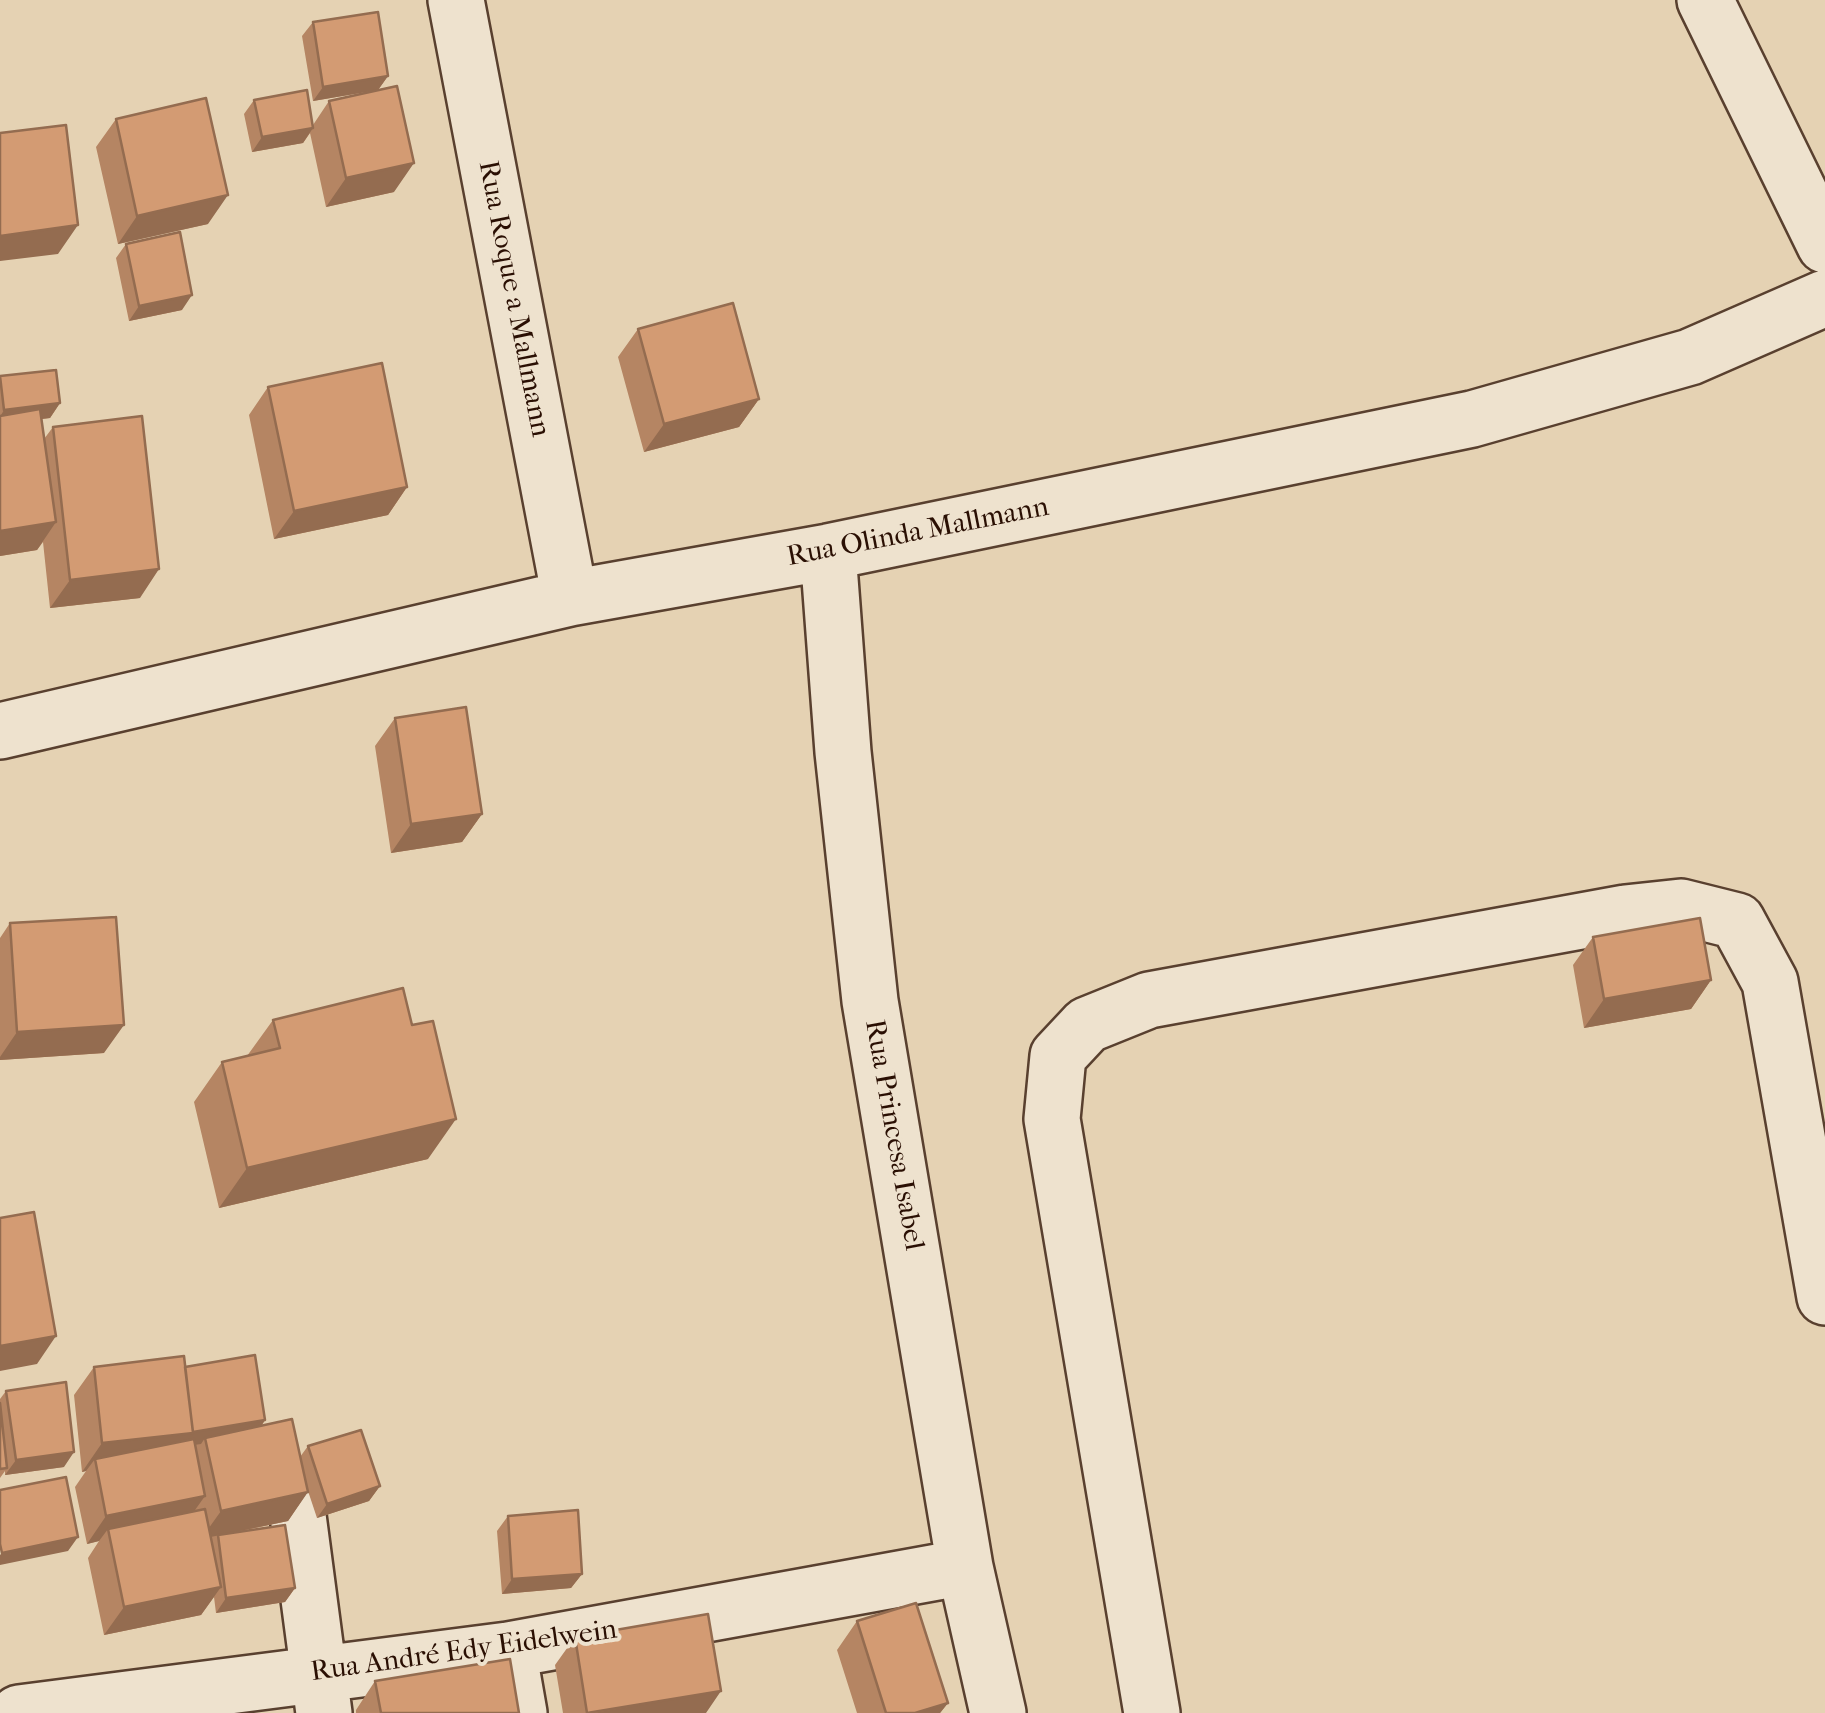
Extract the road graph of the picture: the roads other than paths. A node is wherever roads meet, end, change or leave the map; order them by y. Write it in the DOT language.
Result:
graph roads {
  1 [pos="456,0"];
  2 [pos="1705,0"];
  3 [pos="1825,245"];
  4 [pos="1825,298"];
  5 [pos="828,552"];
  6 [pos="570,598"];
  7 [pos="0,732"];
  8 [pos="1825,1297"];
  9 [pos="296,1508"];
  10 [pos="965,1567"];
  11 [pos="508,1650"];
  12 [pos="321,1694"];
  13 [pos="19,1713"];
  14 [pos="520,1713"];
  15 [pos="998,1713"];
  16 [pos="1152,1713"];
  1 -- 6 [label="street, Rua Roque a Mallmann"];
  2 -- 3 [label="street"];
  4 -- 5 [label="street, Rua Olinda Mallmann"];
  5 -- 6 [label="street, Rua Olinda Mallmann"];
  5 -- 10 [label="street, Rua Princesa Isabel"];
  6 -- 7 [label="street, Rua Olinda Mallmann"];
  8 -- 16 [label="street"];
  9 -- 12 [label="street"];
  10 -- 11 [label="street, Rua André Edy Eidelwein"];
  10 -- 15 [label="street, Rua Princesa Isabel"];
  11 -- 12 [label="street, Rua André Edy Eidelwein"];
  11 -- 14 [label="street"];
  12 -- 13 [label="street, Rua André Edy Eidelwein"];
}
